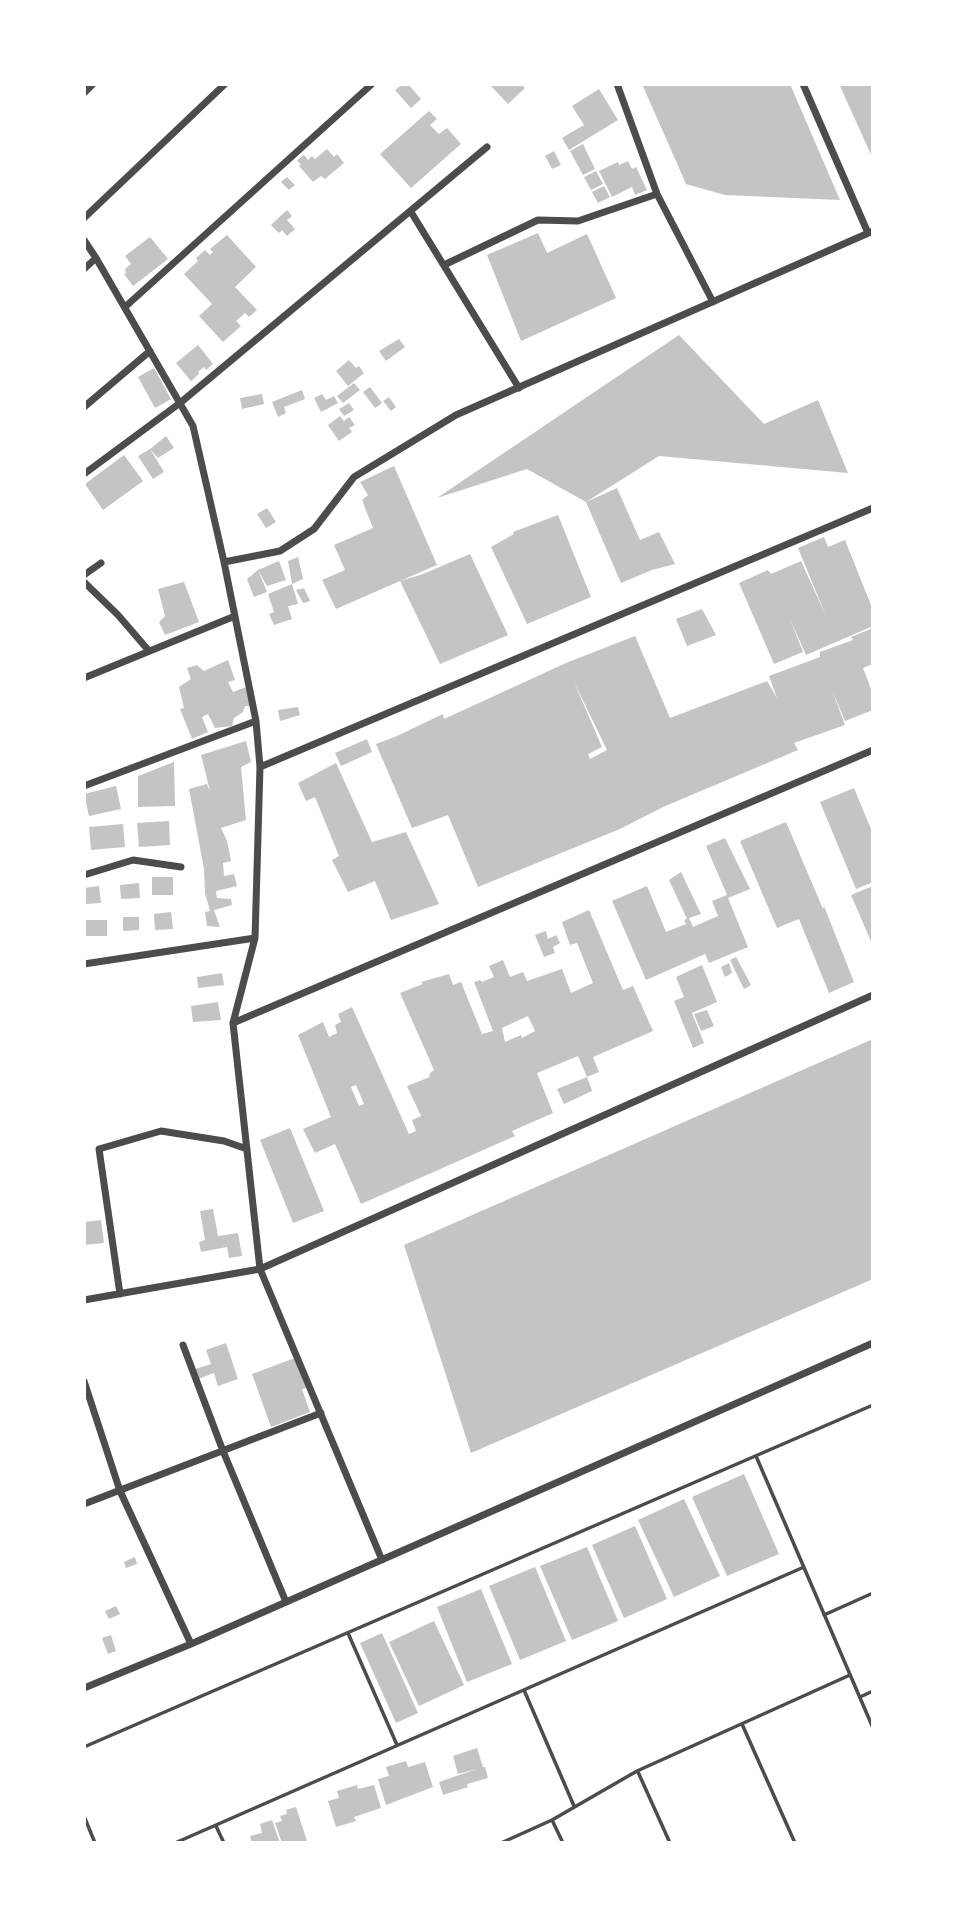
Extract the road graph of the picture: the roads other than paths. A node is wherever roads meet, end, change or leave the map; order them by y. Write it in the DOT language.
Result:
graph roads {
  1 [pos="93,84"];
  2 [pos="226,84"];
  3 [pos="372,84"];
  4 [pos="617,84"];
  5 [pos="803,84"];
  6 [pos="84,93"];
  7 [pos="487,147"];
  8 [pos="657,194"];
  9 [pos="411,212"];
  10 [pos="84,218"];
  11 [pos="871,232"];
  12 [pos="84,240"];
  13 [pos="96,258"];
  14 [pos="444,265"];
  15 [pos="84,268"];
  16 [pos="713,302"];
  17 [pos="125,307"];
  18 [pos="150,351"];
  19 [pos="519,388"];
  20 [pos="180,403"];
  21 [pos="84,407"];
  22 [pos="84,474"];
  23 [pos="873,508"];
  24 [pos="224,562"];
  25 [pos="102,563"];
  26 [pos="84,575"];
  27 [pos="84,582"];
  28 [pos="235,616"];
  29 [pos="149,651"];
  30 [pos="84,678"];
  31 [pos="256,721"];
  32 [pos="873,750"];
  33 [pos="260,767"];
  34 [pos="84,786"];
  35 [pos="181,867"];
  36 [pos="84,875"];
  37 [pos="255,938"];
  38 [pos="84,964"];
  39 [pos="873,995"];
  40 [pos="233,1023"];
  41 [pos="247,1149"];
  42 [pos="260,1269"];
  43 [pos="120,1294"];
  44 [pos="84,1300"];
  45 [pos="873,1343"];
  46 [pos="183,1345"];
  47 [pos="84,1381"];
  48 [pos="873,1405"];
  49 [pos="321,1413"];
  50 [pos="223,1451"];
  51 [pos="756,1456"];
  52 [pos="120,1491"];
  53 [pos="84,1504"];
  54 [pos="382,1560"];
  55 [pos="804,1567"];
  56 [pos="873,1593"];
  57 [pos="286,1602"];
  58 [pos="824,1615"];
  59 [pos="348,1633"];
  60 [pos="191,1644"];
  61 [pos="850,1675"];
  62 [pos="84,1688"];
  63 [pos="524,1690"];
  64 [pos="873,1691"];
  65 [pos="860,1697"];
  66 [pos="742,1724"];
  67 [pos="873,1728"];
  68 [pos="397,1745"];
  69 [pos="84,1747"];
  70 [pos="637,1771"];
  71 [pos="574,1806"];
  72 [pos="84,1816"];
  73 [pos="552,1820"];
  74 [pos="216,1825"];
  75 [pos="95,1843"];
  76 [pos="175,1843"];
  77 [pos="224,1843"];
  78 [pos="501,1843"];
  79 [pos="563,1843"];
  80 [pos="670,1843"];
  81 [pos="795,1843"];
  1 -- 6 [label="street"];
  2 -- 10 [label="street"];
  3 -- 17 [label="street"];
  4 -- 8 [label="street"];
  5 -- 11 [label="street"];
  7 -- 9 [label="street"];
  8 -- 14 [label="street"];
  8 -- 16 [label="street"];
  9 -- 14 [label="street"];
  9 -- 20 [label="street"];
  11 -- 16 [label="street"];
  12 -- 13 [label="street"];
  13 -- 15 [label="street"];
  13 -- 17 [label="street"];
  14 -- 19 [label="street"];
  16 -- 19 [label="street"];
  17 -- 18 [label="street"];
  18 -- 20 [label="street"];
  18 -- 21 [label="street"];
  19 -- 24 [label="street"];
  20 -- 22 [label="street"];
  20 -- 24 [label="street"];
  23 -- 33 [label="street"];
  24 -- 28 [label="street"];
  25 -- 26 [label="street"];
  27 -- 29 [label="street"];
  28 -- 29 [label="street"];
  28 -- 31 [label="street"];
  29 -- 30 [label="street"];
  31 -- 33 [label="street"];
  31 -- 34 [label="street"];
  32 -- 40 [label="street"];
  33 -- 37 [label="street"];
  35 -- 36 [label="street"];
  37 -- 38 [label="street"];
  37 -- 40 [label="street"];
  39 -- 42 [label="street"];
  40 -- 41 [label="street"];
  41 -- 42 [label="street"];
  41 -- 43 [label="street"];
  42 -- 43 [label="street"];
  42 -- 49 [label="street"];
  43 -- 44 [label="street"];
  45 -- 54 [label="street"];
  46 -- 50 [label="street"];
  47 -- 52 [label="street"];
  48 -- 51 [label="lane"];
  49 -- 50 [label="street"];
  49 -- 54 [label="street"];
  50 -- 52 [label="street"];
  50 -- 57 [label="street"];
  51 -- 55 [label="lane"];
  51 -- 59 [label="lane"];
  52 -- 53 [label="street"];
  52 -- 60 [label="street"];
  54 -- 57 [label="street"];
  55 -- 58 [label="lane"];
  55 -- 63 [label="lane"];
  56 -- 58 [label="lane"];
  57 -- 60 [label="street"];
  58 -- 61 [label="lane"];
  59 -- 68 [label="lane"];
  59 -- 69 [label="lane"];
  60 -- 62 [label="street"];
  61 -- 65 [label="lane"];
  61 -- 66 [label="lane"];
  63 -- 68 [label="lane"];
  63 -- 71 [label="lane"];
  64 -- 65 [label="lane"];
  65 -- 67 [label="lane"];
  66 -- 70 [label="lane"];
  66 -- 81 [label="lane"];
  68 -- 74 [label="lane"];
  70 -- 71 [label="lane"];
  70 -- 80 [label="lane"];
  71 -- 73 [label="lane"];
  72 -- 75 [label="lane"];
  73 -- 78 [label="lane"];
  73 -- 79 [label="lane"];
  74 -- 76 [label="lane"];
  74 -- 77 [label="lane"];
}
